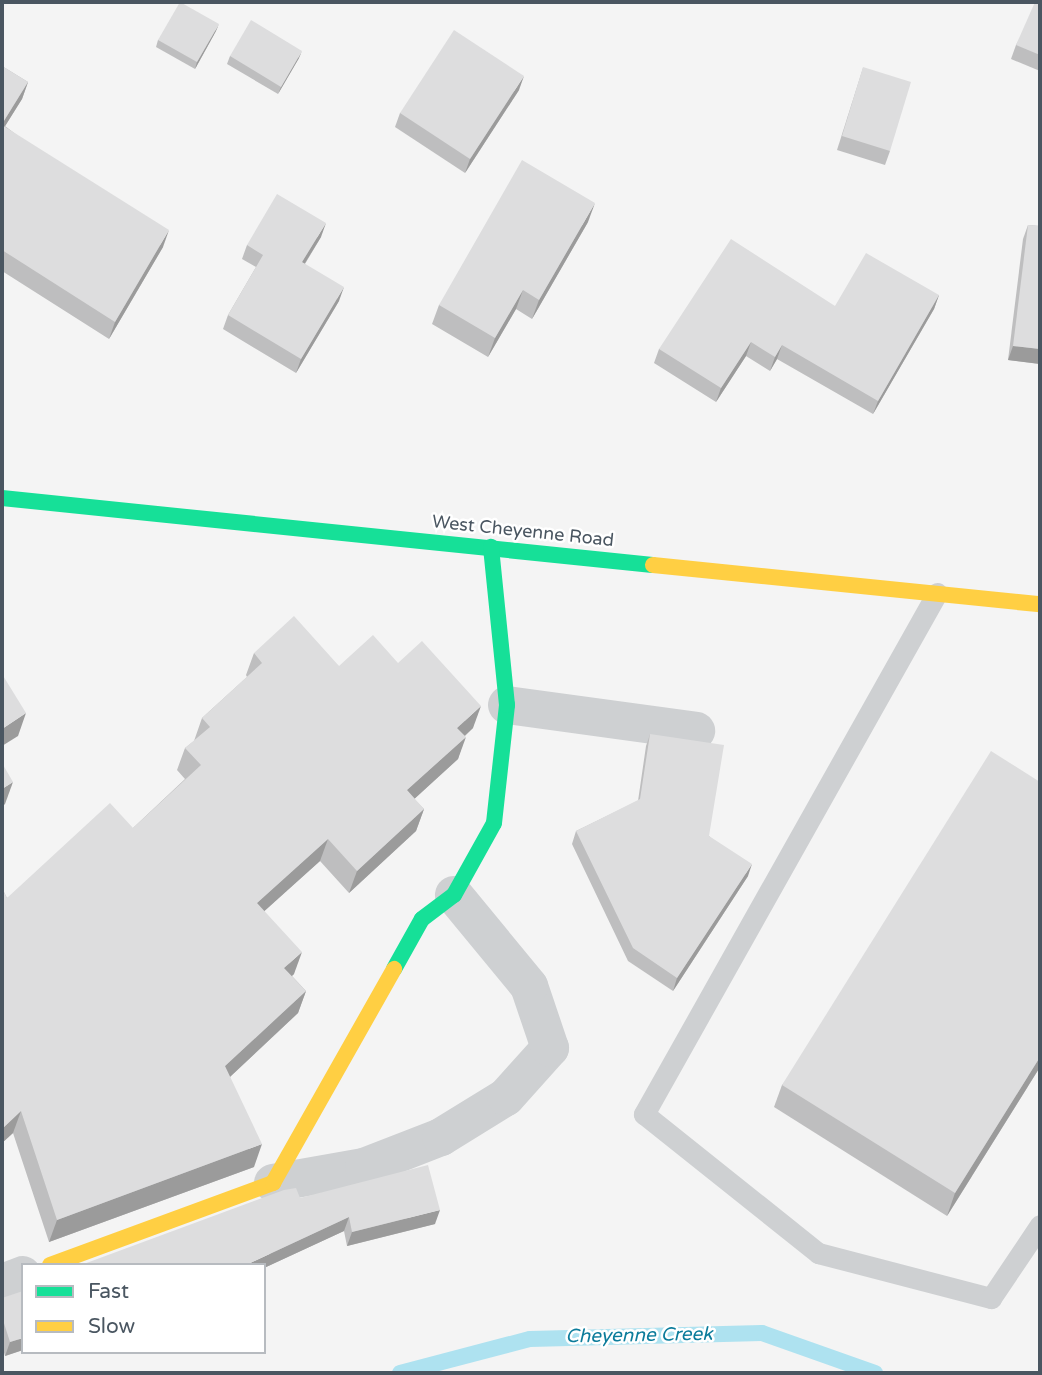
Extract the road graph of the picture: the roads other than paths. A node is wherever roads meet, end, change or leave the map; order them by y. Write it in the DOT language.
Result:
graph roads {
  1 [pos="2,498"];
  2 [pos="491,547"];
  3 [pos="937,593"];
  4 [pos="1040,604"];
  5 [pos="507,705"];
  6 [pos="696,731"];
  7 [pos="453,895"];
  8 [pos="273,1183"];
  9 [pos="1040,1226"];
  10 [pos="55,1263"];
  11 [pos="21,1276"];
  12 [pos="2,1283"];
  1 -- 2 [label="main road, West Cheyenne Road"];
  2 -- 3 [label="main road, West Cheyenne Road"];
  2 -- 5 [label="main road"];
  3 -- 4 [label="main road, West Cheyenne Road"];
  3 -- 9 [label="lane"];
  5 -- 6 [label="street"];
  5 -- 7 [label="main road"];
  7 -- 8 [label="main road"];
  7 -- 8 [label="street"];
  8 -- 10 [label="main road"];
  11 -- 12 [label="street"];
}
